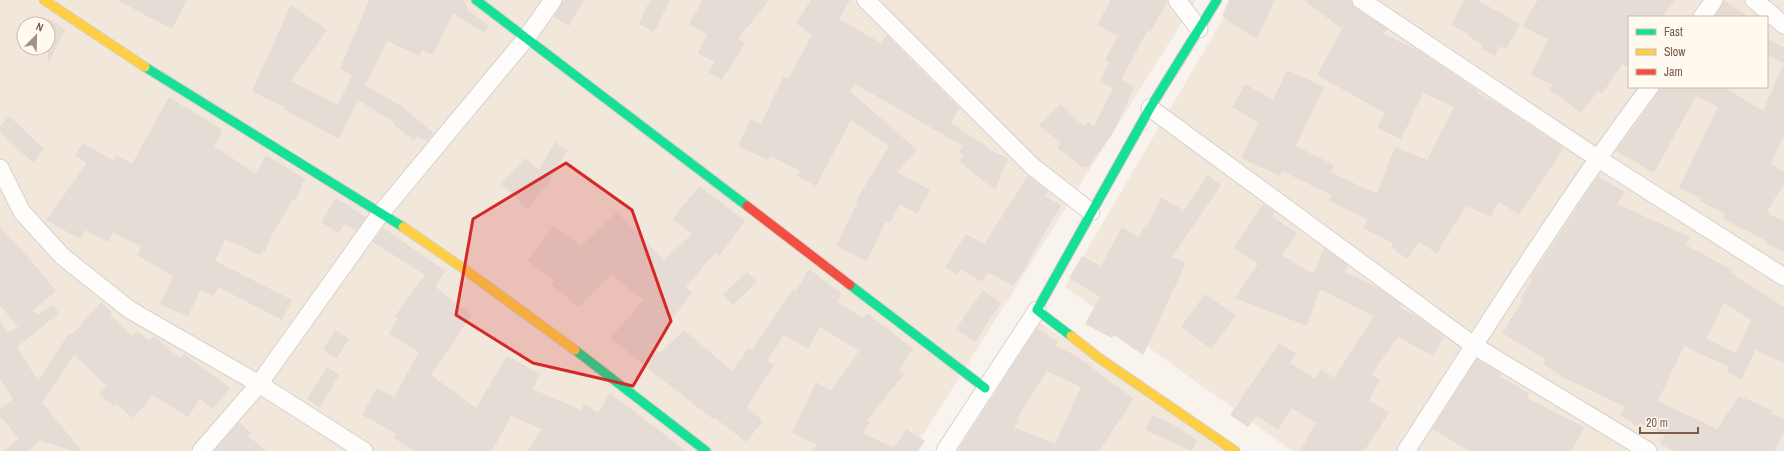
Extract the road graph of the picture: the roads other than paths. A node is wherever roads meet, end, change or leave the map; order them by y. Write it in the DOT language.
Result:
graph roads {
  1 [pos="44,0"];
  2 [pos="476,0"];
  3 [pos="552,0"];
  4 [pos="866,0"];
  5 [pos="1177,0"];
  6 [pos="1217,0"];
  7 [pos="1361,0"];
  8 [pos="1714,0"];
  9 [pos="1754,0"];
  10 [pos="1703,16"];
  11 [pos="1784,26"];
  12 [pos="1199,29"];
  13 [pos="527,37"];
  14 [pos="1649,88"];
  15 [pos="1150,108"];
  16 [pos="1597,158"];
  17 [pos="0,168"];
  18 [pos="1091,212"];
  19 [pos="381,213"];
  20 [pos="1784,277"];
  21 [pos="1037,310"];
  22 [pos="1474,345"];
  23 [pos="259,384"];
  24 [pos="985,388"];
  25 [pos="201,451"];
  26 [pos="364,451"];
  27 [pos="706,451"];
  28 [pos="945,451"];
  29 [pos="1235,451"];
  30 [pos="1406,451"];
  31 [pos="1648,451"];
  1 -- 19 [label="street"];
  2 -- 13 [label="street"];
  3 -- 13 [label="street"];
  4 -- 18 [label="street"];
  5 -- 12 [label="street"];
  6 -- 12 [label="street"];
  7 -- 16 [label="street"];
  8 -- 10 [label="street"];
  9 -- 11 [label="street"];
  12 -- 15 [label="street"];
  13 -- 19 [label="street"];
  13 -- 24 [label="street"];
  14 -- 16 [label="street"];
  15 -- 18 [label="street"];
  15 -- 22 [label="street"];
  16 -- 20 [label="street"];
  16 -- 22 [label="street"];
  17 -- 23 [label="street"];
  18 -- 21 [label="street"];
  19 -- 23 [label="street"];
  19 -- 27 [label="street"];
  21 -- 24 [label="street"];
  21 -- 29 [label="street"];
  22 -- 30 [label="street"];
  22 -- 31 [label="street"];
  23 -- 25 [label="street"];
  23 -- 26 [label="street"];
  24 -- 28 [label="street"];
}
